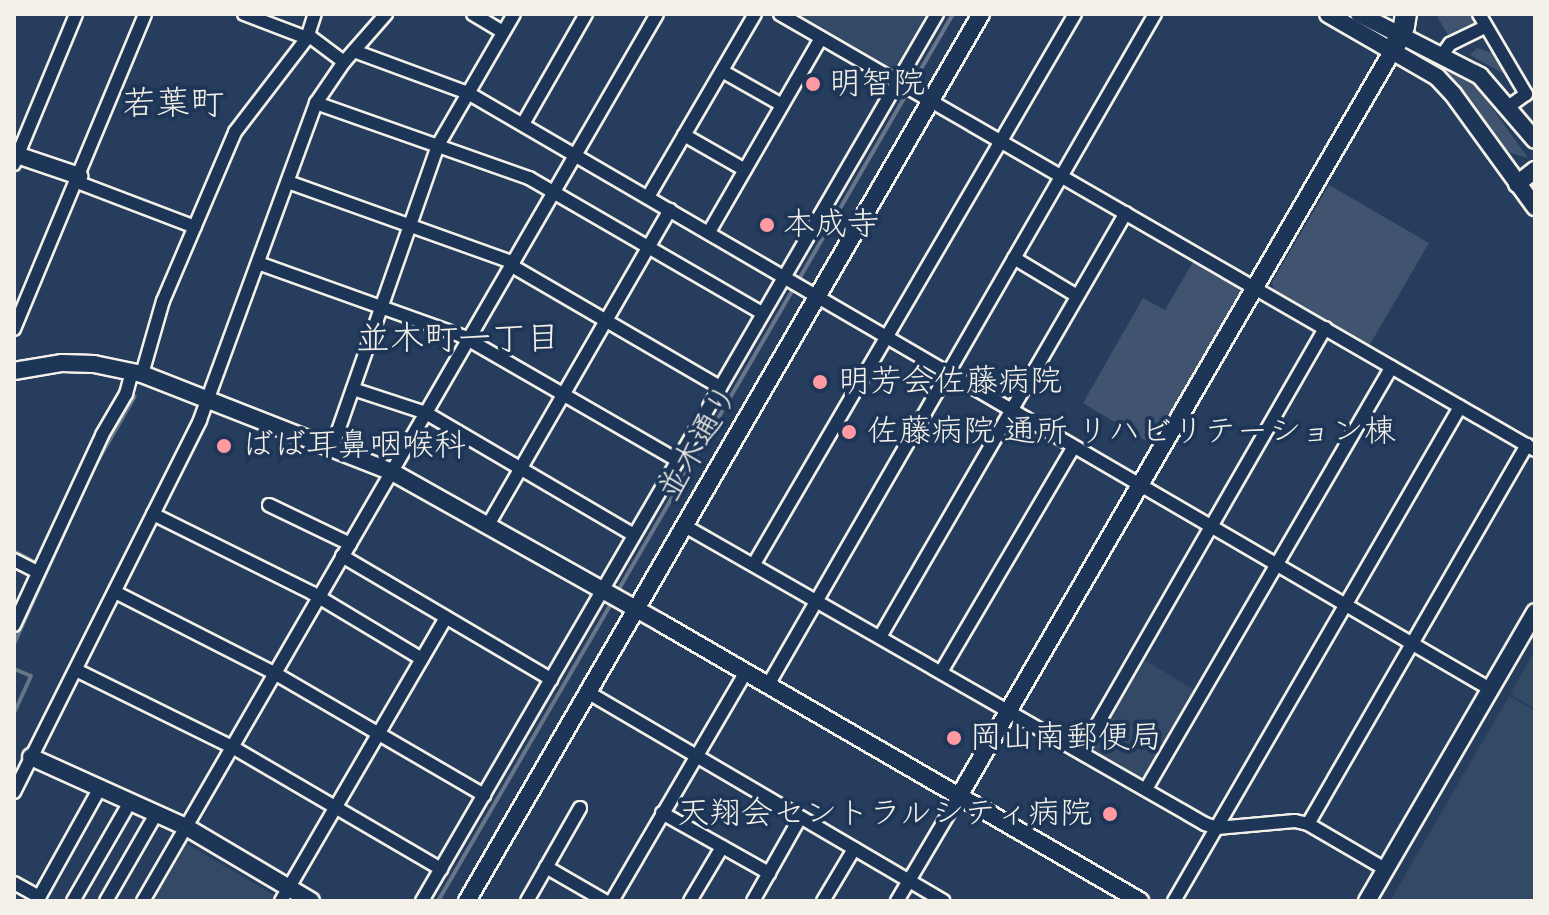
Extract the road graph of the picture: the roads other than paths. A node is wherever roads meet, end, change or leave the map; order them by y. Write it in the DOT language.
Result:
graph roads {
  1 [pos="76,14"];
  2 [pos="145,14"];
  3 [pos="244,14"];
  4 [pos="315,14"];
  5 [pos="386,14"];
  6 [pos="473,14"];
  7 [pos="514,14"];
  8 [pos="586,14"];
  9 [pos="657,14"];
  10 [pos="755,14"];
  11 [pos="780,14"];
  12 [pos="937,14"];
  13 [pos="981,14"];
  14 [pos="1075,14"];
  15 [pos="1328,14"];
  16 [pos="1359,14"];
  17 [pos="1406,14"];
  18 [pos="1479,14"];
  19 [pos="1150,16"];
  20 [pos="1485,27"];
  21 [pos="503,32"];
  22 [pos="308,36"];
  23 [pos="821,38"];
  24 [pos="1396,42"];
  25 [pos="354,51"];
  26 [pos="1442,55"];
  27 [pos="344,62"];
  28 [pos="722,71"];
  29 [pos="901,85"];
  30 [pos="468,93"];
  31 [pos="925,98"];
  32 [pos="316,103"];
  33 [pos="782,105"];
  34 [pos="1508,107"];
  35 [pos="523,124"];
  36 [pos="684,135"];
  37 [pos="1535,140"];
  38 [pos="1000,142"];
  39 [pos="438,145"];
  40 [pos="575,154"];
  41 [pos="15,158"];
  42 [pos="745,170"];
  43 [pos="1535,170"];
  44 [pos="1061,177"];
  45 [pos="78,179"];
  46 [pos="288,182"];
  47 [pos="1517,184"];
  48 [pos="554,192"];
  49 [pos="648,197"];
  50 [pos="1535,207"];
  51 [pos="670,210"];
  52 [pos="1126,213"];
  53 [pos="410,226"];
  54 [pos="195,227"];
  55 [pos="709,232"];
  56 [pos="648,247"];
  57 [pos="1014,258"];
  58 [pos="258,263"];
  59 [pos="513,264"];
  60 [pos="787,278"];
  61 [pos="1256,288"];
  62 [pos="810,293"];
  63 [pos="1077,296"];
  64 [pos="382,307"];
  65 [pos="762,313"];
  66 [pos="605,321"];
  67 [pos="1325,328"];
  68 [pos="14,329"];
  69 [pos="885,338"];
  70 [pos="469,340"];
  71 [pos="1392,367"];
  72 [pos="14,371"];
  73 [pos="137,373"];
  74 [pos="946,374"];
  75 [pos="720,387"];
  76 [pos="353,389"];
  77 [pos="563,395"];
  78 [pos="207,399"];
  79 [pos="1460,407"];
  80 [pos="1010,411"];
  81 [pos="426,413"];
  82 [pos="332,448"];
  83 [pos="1073,448"];
  84 [pos="1531,448"];
  85 [pos="677,460"];
  86 [pos="520,468"];
  87 [pos="392,472"];
  88 [pos="1141,487"];
  89 [pos="269,505"];
  90 [pos="153,514"];
  91 [pos="488,525"];
  92 [pos="683,525"];
  93 [pos="1210,527"];
  94 [pos="634,535"];
  95 [pos="350,544"];
  96 [pos="342,556"];
  97 [pos="14,560"];
  98 [pos="754,564"];
  99 [pos="1277,566"];
  100 [pos="38,572"];
  101 [pos="115,592"];
  102 [pos="611,594"];
  103 [pos="318,598"];
  104 [pos="817,601"];
  105 [pos="1346,606"];
  106 [pos="636,608"];
  107 [pos="1535,612"];
  108 [pos="446,618"];
  109 [pos="14,625"];
  110 [pos="880,637"];
  111 [pos="1412,644"];
  112 [pos="422,659"];
  113 [pos="76,670"];
  114 [pos="746,672"];
  115 [pos="941,672"];
  116 [pos="276,674"];
  117 [pos="551,679"];
  118 [pos="768,685"];
  119 [pos="1490,689"];
  120 [pos="589,693"];
  121 [pos="1010,711"];
  122 [pos="379,733"];
  123 [pos="234,748"];
  124 [pos="1082,751"];
  125 [pos="694,756"];
  126 [pos="31,757"];
  127 [pos="100,788"];
  128 [pos="1146,789"];
  129 [pos="14,792"];
  130 [pos="484,795"];
  131 [pos="959,796"];
  132 [pos="130,802"];
  133 [pos="337,807"];
  134 [pos="580,808"];
  135 [pos="662,813"];
  136 [pos="156,814"];
  137 [pos="800,818"];
  138 [pos="1308,824"];
  139 [pos="186,827"];
  140 [pos="1217,828"];
  141 [pos="722,847"];
  142 [pos="854,849"];
  143 [pos="546,867"];
  144 [pos="441,869"];
  145 [pos="1385,869"];
  146 [pos="769,873"];
  147 [pos="908,881"];
  148 [pos="14,883"];
  149 [pos="285,894"];
  150 [pos="38,899"];
  151 [pos="73,901"];
  152 [pos="106,901"];
  153 [pos="143,901"];
  154 [pos="311,901"];
  155 [pos="422,901"];
  156 [pos="467,901"];
  157 [pos="527,901"];
  158 [pos="605,901"];
  159 [pos="612,901"];
  160 [pos="690,901"];
  161 [pos="753,901"];
  162 [pos="823,901"];
  163 [pos="897,901"];
  164 [pos="944,901"];
  165 [pos="1140,901"];
  166 [pos="1174,901"];
  167 [pos="1367,901"];
  1 -- 41 [label="street"];
  2 -- 45 [label="street"];
  3 -- 22 [label="street"];
  4 -- 22 [label="street"];
  5 -- 25 [label="street"];
  6 -- 21 [label="street"];
  7 -- 21 [label="street"];
  8 -- 35 [label="street"];
  9 -- 40 [label="street"];
  10 -- 28 [label="street"];
  11 -- 23 [label="street"];
  12 -- 29 [label="street"];
  13 -- 31 [label="street, 並木通り"];
  14 -- 38 [label="street"];
  15 -- 24 [label="street"];
  16 -- 24 [label="street"];
  17 -- 24 [label="main road"];
  18 -- 20 [label="street"];
  19 -- 44 [label="street"];
  20 -- 26 [label="street"];
  20 -- 34 [label="street"];
  21 -- 30 [label="street"];
  22 -- 27 [label="street"];
  22 -- 54 [label="street"];
  23 -- 29 [label="street"];
  23 -- 33 [label="street"];
  24 -- 26 [label="street"];
  24 -- 47 [label="street"];
  24 -- 61 [label="street"];
  25 -- 27 [label="street"];
  25 -- 30 [label="street"];
  26 -- 34 [label="street"];
  27 -- 32 [label="street"];
  28 -- 33 [label="street"];
  28 -- 36 [label="street"];
  29 -- 31 [label="street"];
  29 -- 60 [label="street"];
  30 -- 35 [label="street"];
  30 -- 39 [label="street"];
  31 -- 38 [label="street"];
  31 -- 62 [label="street, 並木通り"];
  32 -- 39 [label="street"];
  32 -- 46 [label="street"];
  33 -- 42 [label="street"];
  34 -- 37 [label="street"];
  35 -- 40 [label="street"];
  36 -- 42 [label="street"];
  36 -- 49 [label="street"];
  38 -- 44 [label="street"];
  38 -- 69 [label="street"];
  39 -- 48 [label="street"];
  39 -- 53 [label="street"];
  40 -- 48 [label="street"];
  40 -- 49 [label="street"];
  41 -- 45 [label="street"];
  42 -- 55 [label="street"];
  43 -- 47 [label="street"];
  44 -- 52 [label="street"];
  44 -- 57 [label="street"];
  45 -- 54 [label="street"];
  45 -- 68 [label="street"];
  46 -- 53 [label="street"];
  46 -- 58 [label="street"];
  47 -- 50 [label="street"];
  48 -- 56 [label="street"];
  48 -- 59 [label="street"];
  49 -- 51 [label="street"];
  51 -- 55 [label="street"];
  51 -- 56 [label="street"];
  52 -- 61 [label="street"];
  52 -- 63 [label="street"];
  53 -- 59 [label="street"];
  53 -- 64 [label="street"];
  54 -- 73 [label="street"];
  55 -- 60 [label="street"];
  56 -- 65 [label="street"];
  56 -- 66 [label="street"];
  57 -- 63 [label="street"];
  57 -- 74 [label="street"];
  58 -- 64 [label="street"];
  58 -- 78 [label="street"];
  59 -- 66 [label="street"];
  59 -- 70 [label="street"];
  60 -- 62 [label="street"];
  60 -- 65 [label="street"];
  61 -- 67 [label="street"];
  61 -- 88 [label="street"];
  62 -- 69 [label="street"];
  62 -- 92 [label="street, 並木通り"];
  63 -- 80 [label="street"];
  64 -- 70 [label="street"];
  64 -- 76 [label="street"];
  65 -- 75 [label="street"];
  66 -- 75 [label="street"];
  66 -- 77 [label="street"];
  67 -- 71 [label="street"];
  67 -- 93 [label="street"];
  69 -- 74 [label="street"];
  69 -- 98 [label="street"];
  70 -- 77 [label="street"];
  70 -- 81 [label="street"];
  71 -- 79 [label="street"];
  71 -- 99 [label="street"];
  72 -- 73 [label="street"];
  73 -- 78 [label="street"];
  73 -- 100 [label="street"];
  74 -- 80 [label="street"];
  74 -- 104 [label="street"];
  75 -- 85 [label="street"];
  76 -- 81 [label="street"];
  76 -- 82 [label="street"];
  77 -- 85 [label="street"];
  77 -- 86 [label="street"];
  78 -- 82 [label="street"];
  78 -- 90 [label="street"];
  79 -- 84 [label="street"];
  79 -- 105 [label="street"];
  80 -- 83 [label="street"];
  80 -- 110 [label="street"];
  81 -- 86 [label="street"];
  81 -- 87 [label="street"];
  82 -- 87 [label="street"];
  83 -- 88 [label="street"];
  83 -- 115 [label="street"];
  84 -- 111 [label="street"];
  85 -- 94 [label="street"];
  86 -- 91 [label="street"];
  86 -- 94 [label="street"];
  87 -- 91 [label="street"];
  87 -- 95 [label="street"];
  88 -- 93 [label="street"];
  88 -- 121 [label="street"];
  89 -- 95 [label="street"];
  90 -- 101 [label="street"];
  90 -- 103 [label="street"];
  91 -- 102 [label="street"];
  92 -- 98 [label="street"];
  92 -- 106 [label="street, 並木通り"];
  93 -- 99 [label="street"];
  93 -- 124 [label="street"];
  94 -- 102 [label="street"];
  95 -- 96 [label="street"];
  96 -- 103 [label="street"];
  96 -- 108 [label="street"];
  97 -- 100 [label="street"];
  98 -- 104 [label="street"];
  99 -- 105 [label="street"];
  99 -- 128 [label="street"];
  100 -- 109 [label="street"];
  101 -- 113 [label="street"];
  101 -- 116 [label="street"];
  102 -- 106 [label="street"];
  102 -- 117 [label="street"];
  103 -- 112 [label="street"];
  103 -- 116 [label="street"];
  104 -- 110 [label="street"];
  104 -- 118 [label="street"];
  105 -- 111 [label="street"];
  105 -- 140 [label="street"];
  106 -- 114 [label="street"];
  106 -- 120 [label="street, 並木通り"];
  107 -- 119 [label="street"];
  108 -- 112 [label="street"];
  108 -- 117 [label="street"];
  110 -- 115 [label="street"];
  111 -- 119 [label="street"];
  111 -- 138 [label="street"];
  112 -- 122 [label="street"];
  113 -- 123 [label="street"];
  113 -- 126 [label="street"];
  114 -- 118 [label="street"];
  114 -- 125 [label="street"];
  115 -- 121 [label="street"];
  116 -- 122 [label="street"];
  116 -- 123 [label="street"];
  117 -- 130 [label="street"];
  118 -- 131 [label="street"];
  119 -- 145 [label="street"];
  120 -- 125 [label="street"];
  120 -- 156 [label="street, 並木通り"];
  121 -- 124 [label="street"];
  121 -- 131 [label="street"];
  122 -- 130 [label="street"];
  122 -- 133 [label="street"];
  123 -- 133 [label="street"];
  123 -- 139 [label="street"];
  124 -- 128 [label="street"];
  125 -- 135 [label="street"];
  125 -- 137 [label="street"];
  126 -- 127 [label="street"];
  126 -- 129 [label="street"];
  127 -- 132 [label="street"];
  127 -- 150 [label="street"];
  128 -- 140 [label="street"];
  130 -- 144 [label="street"];
  131 -- 147 [label="street"];
  131 -- 165 [label="street"];
  132 -- 136 [label="street"];
  132 -- 151 [label="street"];
  133 -- 144 [label="street"];
  133 -- 149 [label="street"];
  134 -- 143 [label="street"];
  135 -- 141 [label="street"];
  135 -- 159 [label="street"];
  136 -- 139 [label="street"];
  136 -- 152 [label="street"];
  137 -- 142 [label="street"];
  137 -- 146 [label="street"];
  138 -- 140 [label="street"];
  138 -- 145 [label="street"];
  139 -- 149 [label="street"];
  139 -- 153 [label="street"];
  140 -- 166 [label="street"];
  141 -- 146 [label="street"];
  141 -- 160 [label="street"];
  142 -- 147 [label="street"];
  142 -- 162 [label="street"];
  143 -- 157 [label="street"];
  143 -- 158 [label="street"];
  144 -- 155 [label="street"];
  145 -- 167 [label="street"];
  146 -- 161 [label="street"];
  147 -- 163 [label="street"];
  147 -- 164 [label="street"];
  148 -- 150 [label="street"];
  149 -- 154 [label="street"];
}
